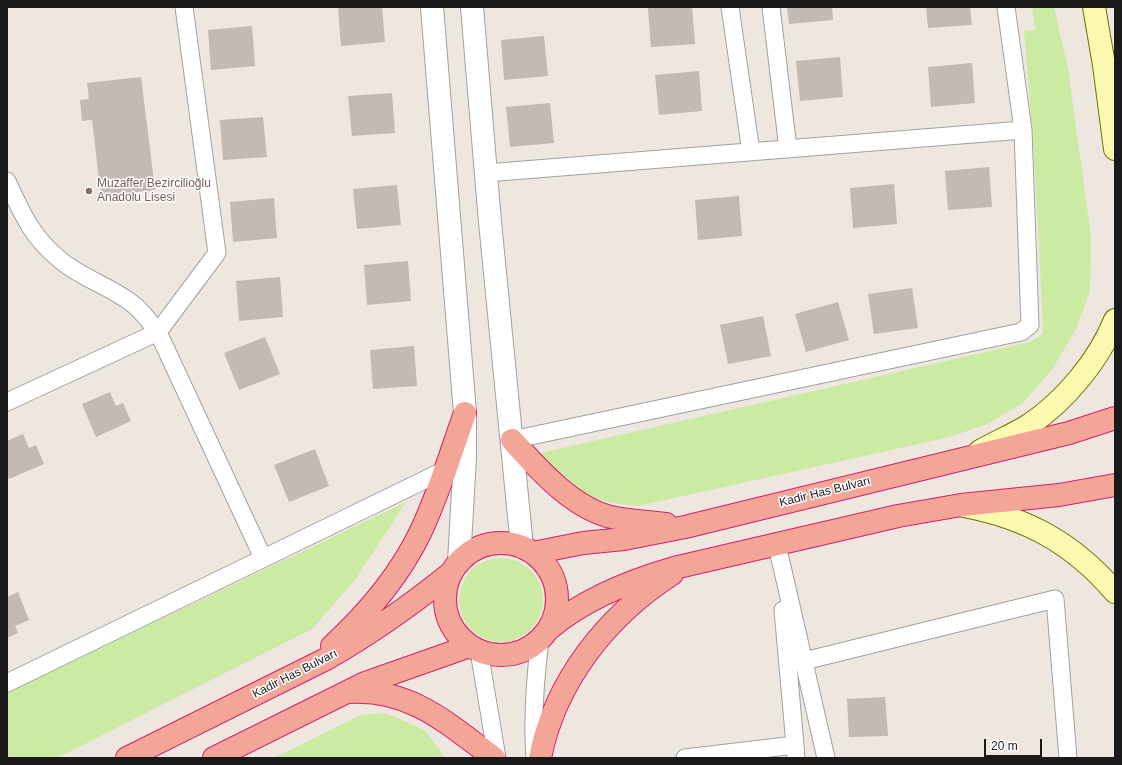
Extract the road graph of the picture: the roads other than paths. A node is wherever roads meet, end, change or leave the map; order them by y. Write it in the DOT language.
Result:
graph roads {
  1 [pos="184,7"];
  2 [pos="432,7"];
  3 [pos="472,7"];
  4 [pos="730,7"];
  5 [pos="771,7"];
  6 [pos="1006,7"];
  7 [pos="1094,7"];
  8 [pos="1023,130"];
  9 [pos="788,149"];
  10 [pos="1115,149"];
  11 [pos="751,152"];
  12 [pos="486,173"];
  13 [pos="7,181"];
  14 [pos="1115,320"];
  15 [pos="158,332"];
  16 [pos="7,402"];
  17 [pos="465,413"];
  18 [pos="1115,418"];
  19 [pos="512,440"];
  20 [pos="969,457"];
  21 [pos="445,470"];
  22 [pos="1115,485"];
  23 [pos="961,505"];
  24 [pos="685,526"];
  25 [pos="777,545"];
  26 [pos="528,550"];
  27 [pos="263,558"];
  28 [pos="688,565"];
  29 [pos="455,567"];
  30 [pos="1115,592"];
  31 [pos="545,634"];
  32 [pos="474,649"];
  33 [pos="804,661"];
  34 [pos="304,670"];
  35 [pos="7,683"];
  36 [pos="343,693"];
  37 [pos="796,751"];
  38 [pos="127,758"];
  39 [pos="214,758"];
  40 [pos="495,758"];
  41 [pos="535,758"];
  42 [pos="540,758"];
  43 [pos="685,758"];
  44 [pos="826,758"];
  45 [pos="1068,758"];
  1 -- 15 [label="street"];
  2 -- 17 [label="street"];
  3 -- 12 [label="street"];
  4 -- 11 [label="street"];
  5 -- 9 [label="street"];
  6 -- 8 [label="street"];
  7 -- 10 [label="main road"];
  8 -- 9 [label="street"];
  8 -- 19 [label="street"];
  9 -- 11 [label="street"];
  11 -- 12 [label="street"];
  12 -- 19 [label="street"];
  13 -- 15 [label="street"];
  14 -- 20 [label="main road"];
  15 -- 16 [label="street"];
  15 -- 27 [label="street"];
  17 -- 21 [label="highway"];
  17 -- 29 [label="street"];
  18 -- 20 [label="highway, Kadir Has Bulvarı"];
  19 -- 24 [label="highway"];
  19 -- 26 [label="street"];
  20 -- 24 [label="highway, Kadir Has Bulvarı"];
  21 -- 27 [label="street"];
  21 -- 34 [label="highway"];
  22 -- 23 [label="highway"];
  23 -- 25 [label="highway"];
  23 -- 30 [label="main road"];
  24 -- 26 [label="highway, Kadir Has Bulvarı"];
  25 -- 28 [label="highway"];
  25 -- 33 [label="street"];
  25 -- 37 [label="street"];
  26 -- 29 [label="highway"];
  26 -- 31 [label="highway"];
  27 -- 35 [label="street"];
  28 -- 31 [label="highway"];
  28 -- 42 [label="highway"];
  29 -- 32 [label="highway"];
  29 -- 34 [label="highway, Kadir Has Bulvarı"];
  31 -- 32 [label="highway"];
  31 -- 41 [label="street"];
  32 -- 36 [label="highway"];
  32 -- 40 [label="street"];
  33 -- 44 [label="street"];
  33 -- 45 [label="street"];
  34 -- 38 [label="highway, Kadir Has Bulvarı"];
  36 -- 39 [label="highway"];
  36 -- 40 [label="highway"];
  37 -- 43 [label="street"];
}
